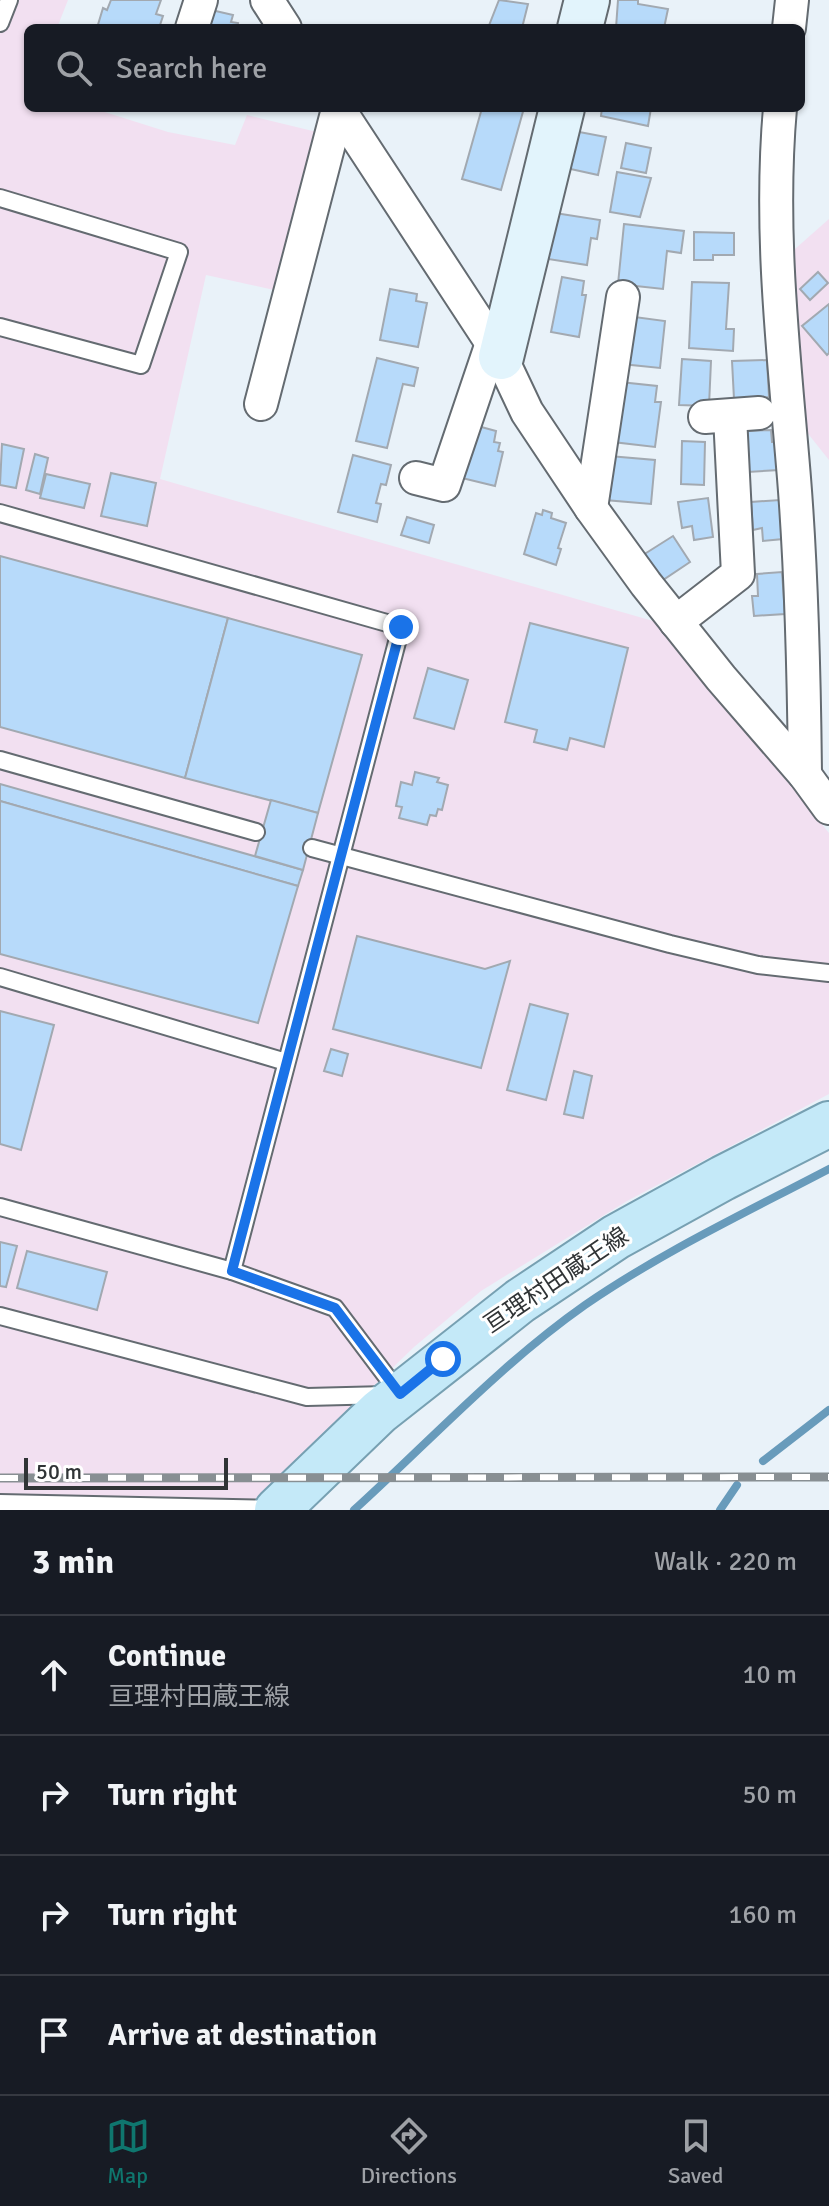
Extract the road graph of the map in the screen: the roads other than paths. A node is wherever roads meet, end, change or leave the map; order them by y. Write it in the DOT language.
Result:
graph roads {
  1 [pos="201,0"];
  2 [pos="267,0"];
  3 [pos="587,0"];
  4 [pos="792,0"];
  5 [pos="193,24"];
  6 [pos="282,24"];
  7 [pos="581,24"];
  8 [pos="789,24"];
  9 [pos="337,112"];
  10 [pos="341,112"];
  11 [pos="561,112"];
  12 [pos="780,112"];
  13 [pos="0,198"];
  14 [pos="623,297"];
  15 [pos="0,327"];
  16 [pos="496,350"];
  17 [pos="261,404"];
  18 [pos="731,415"];
  19 [pos="416,478"];
  20 [pos="591,508"];
  21 [pos="0,513"];
  22 [pos="676,622"];
  23 [pos="0,760"];
  24 [pos="805,775"];
  25 [pos="829,808"];
  26 [pos="256,832"];
  27 [pos="312,848"];
  28 [pos="342,856"];
  29 [pos="829,973"];
  30 [pos="0,977"];
  31 [pos="286,1062"];
  32 [pos="829,1124"];
  33 [pos="0,1207"];
  34 [pos="232,1271"];
  35 [pos="0,1316"];
  36 [pos="400,1394"];
  37 [pos="0,1503"];
  38 [pos="278,1510"];
  1 -- 5 [label="street"];
  2 -- 6 [label="street"];
  3 -- 7 [label="street"];
  4 -- 8 [label="street"];
  9 -- 17 [label="street"];
  10 -- 16 [label="street"];
  11 -- 16 [label="street"];
  12 -- 24 [label="street"];
  13 -- 15 [label="lane"];
  14 -- 20 [label="street"];
  16 -- 19 [label="street"];
  16 -- 20 [label="street"];
  18 -- 22 [label="street"];
  20 -- 22 [label="street"];
  21 -- 28 [label="lane"];
  22 -- 24 [label="street"];
  23 -- 26 [label="lane"];
  24 -- 25 [label="street"];
  27 -- 28 [label="lane"];
  28 -- 29 [label="lane"];
  28 -- 31 [label="lane"];
  30 -- 31 [label="lane"];
  31 -- 34 [label="lane"];
  32 -- 36 [label="main road, 亘理村田蔵王線"];
  33 -- 34 [label="lane"];
  34 -- 36 [label="lane"];
  35 -- 36 [label="lane"];
  36 -- 38 [label="main road, 亘理村田蔵王線"];
  37 -- 38 [label="lane"];
}
